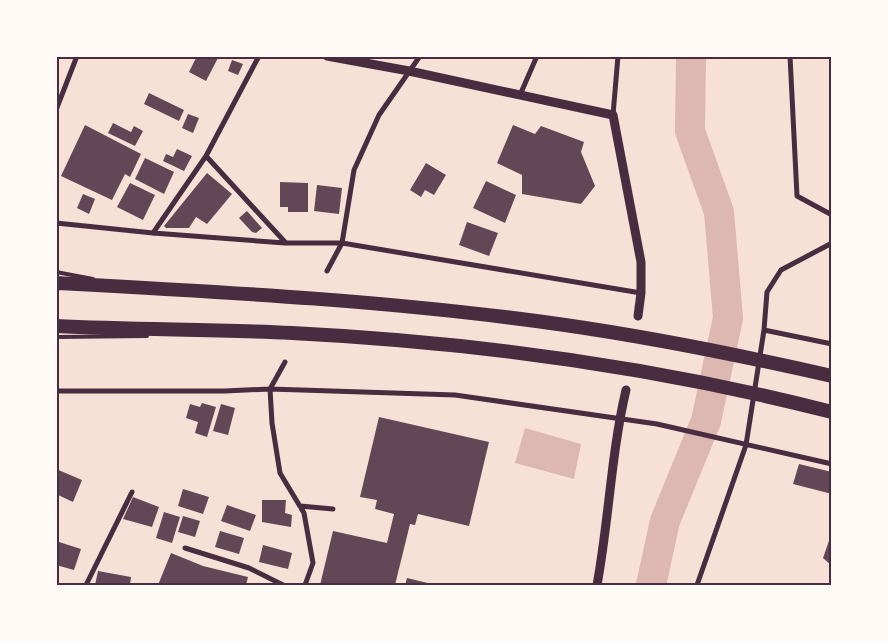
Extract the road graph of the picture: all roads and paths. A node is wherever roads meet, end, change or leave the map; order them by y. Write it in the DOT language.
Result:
graph roads {
  1 [pos="77,56"];
  2 [pos="259,56"];
  3 [pos="327,56"];
  4 [pos="420,56"];
  5 [pos="537,56"];
  6 [pos="618,56"];
  7 [pos="790,56"];
  8 [pos="409,71"];
  9 [pos="520,96"];
  10 [pos="56,110"];
  11 [pos="614,115"];
  12 [pos="206,156"];
  13 [pos="832,215"];
  14 [pos="56,223"];
  15 [pos="153,233"];
  16 [pos="286,243"];
  17 [pos="342,243"];
  18 [pos="832,243"];
  19 [pos="327,271"];
  20 [pos="56,272"];
  21 [pos="56,283"];
  22 [pos="148,288"];
  23 [pos="641,293"];
  24 [pos="638,316"];
  25 [pos="56,326"];
  26 [pos="764,330"];
  27 [pos="292,333"];
  28 [pos="164,335"];
  29 [pos="154,336"];
  30 [pos="56,337"];
  31 [pos="832,344"];
  32 [pos="285,362"];
  33 [pos="832,376"];
  34 [pos="270,389"];
  35 [pos="626,390"];
  36 [pos="56,391"];
  37 [pos="832,412"];
  38 [pos="620,418"];
  39 [pos="746,446"];
  40 [pos="832,464"];
  41 [pos="132,492"];
  42 [pos="300,506"];
  43 [pos="333,509"];
  44 [pos="186,548"];
  45 [pos="86,585"];
  46 [pos="284,585"];
  47 [pos="305,585"];
  48 [pos="597,585"];
  49 [pos="697,585"];
  1 -- 10 [label="street"];
  2 -- 12 [label="street"];
  3 -- 8 [label="street"];
  4 -- 8 [label="street"];
  5 -- 9 [label="street"];
  6 -- 11 [label="street"];
  7 -- 13 [label="street"];
  8 -- 9 [label="street"];
  8 -- 17 [label="street"];
  9 -- 11 [label="street"];
  11 -- 23 [label="street"];
  12 -- 15 [label="street"];
  12 -- 16 [label="street"];
  14 -- 15 [label="street"];
  15 -- 16 [label="street"];
  16 -- 17 [label="street"];
  17 -- 19 [label="street"];
  17 -- 23 [label="street"];
  18 -- 26 [label="street"];
  20 -- 22 [label="lane"];
  21 -- 22 [label="highway"];
  22 -- 33 [label="highway"];
  23 -- 24 [label="street"];
  25 -- 27 [label="highway"];
  26 -- 31 [label="street"];
  26 -- 39 [label="street"];
  27 -- 28 [label="lane"];
  27 -- 37 [label="highway"];
  29 -- 30 [label="lane"];
  32 -- 34 [label="street"];
  34 -- 36 [label="street"];
  34 -- 38 [label="street"];
  34 -- 42 [label="street"];
  35 -- 38 [label="street"];
  38 -- 39 [label="street"];
  38 -- 48 [label="street"];
  39 -- 40 [label="street"];
  39 -- 49 [label="street"];
  41 -- 45 [label="street"];
  42 -- 43 [label="street"];
  42 -- 47 [label="street"];
  44 -- 46 [label="street"];
}
